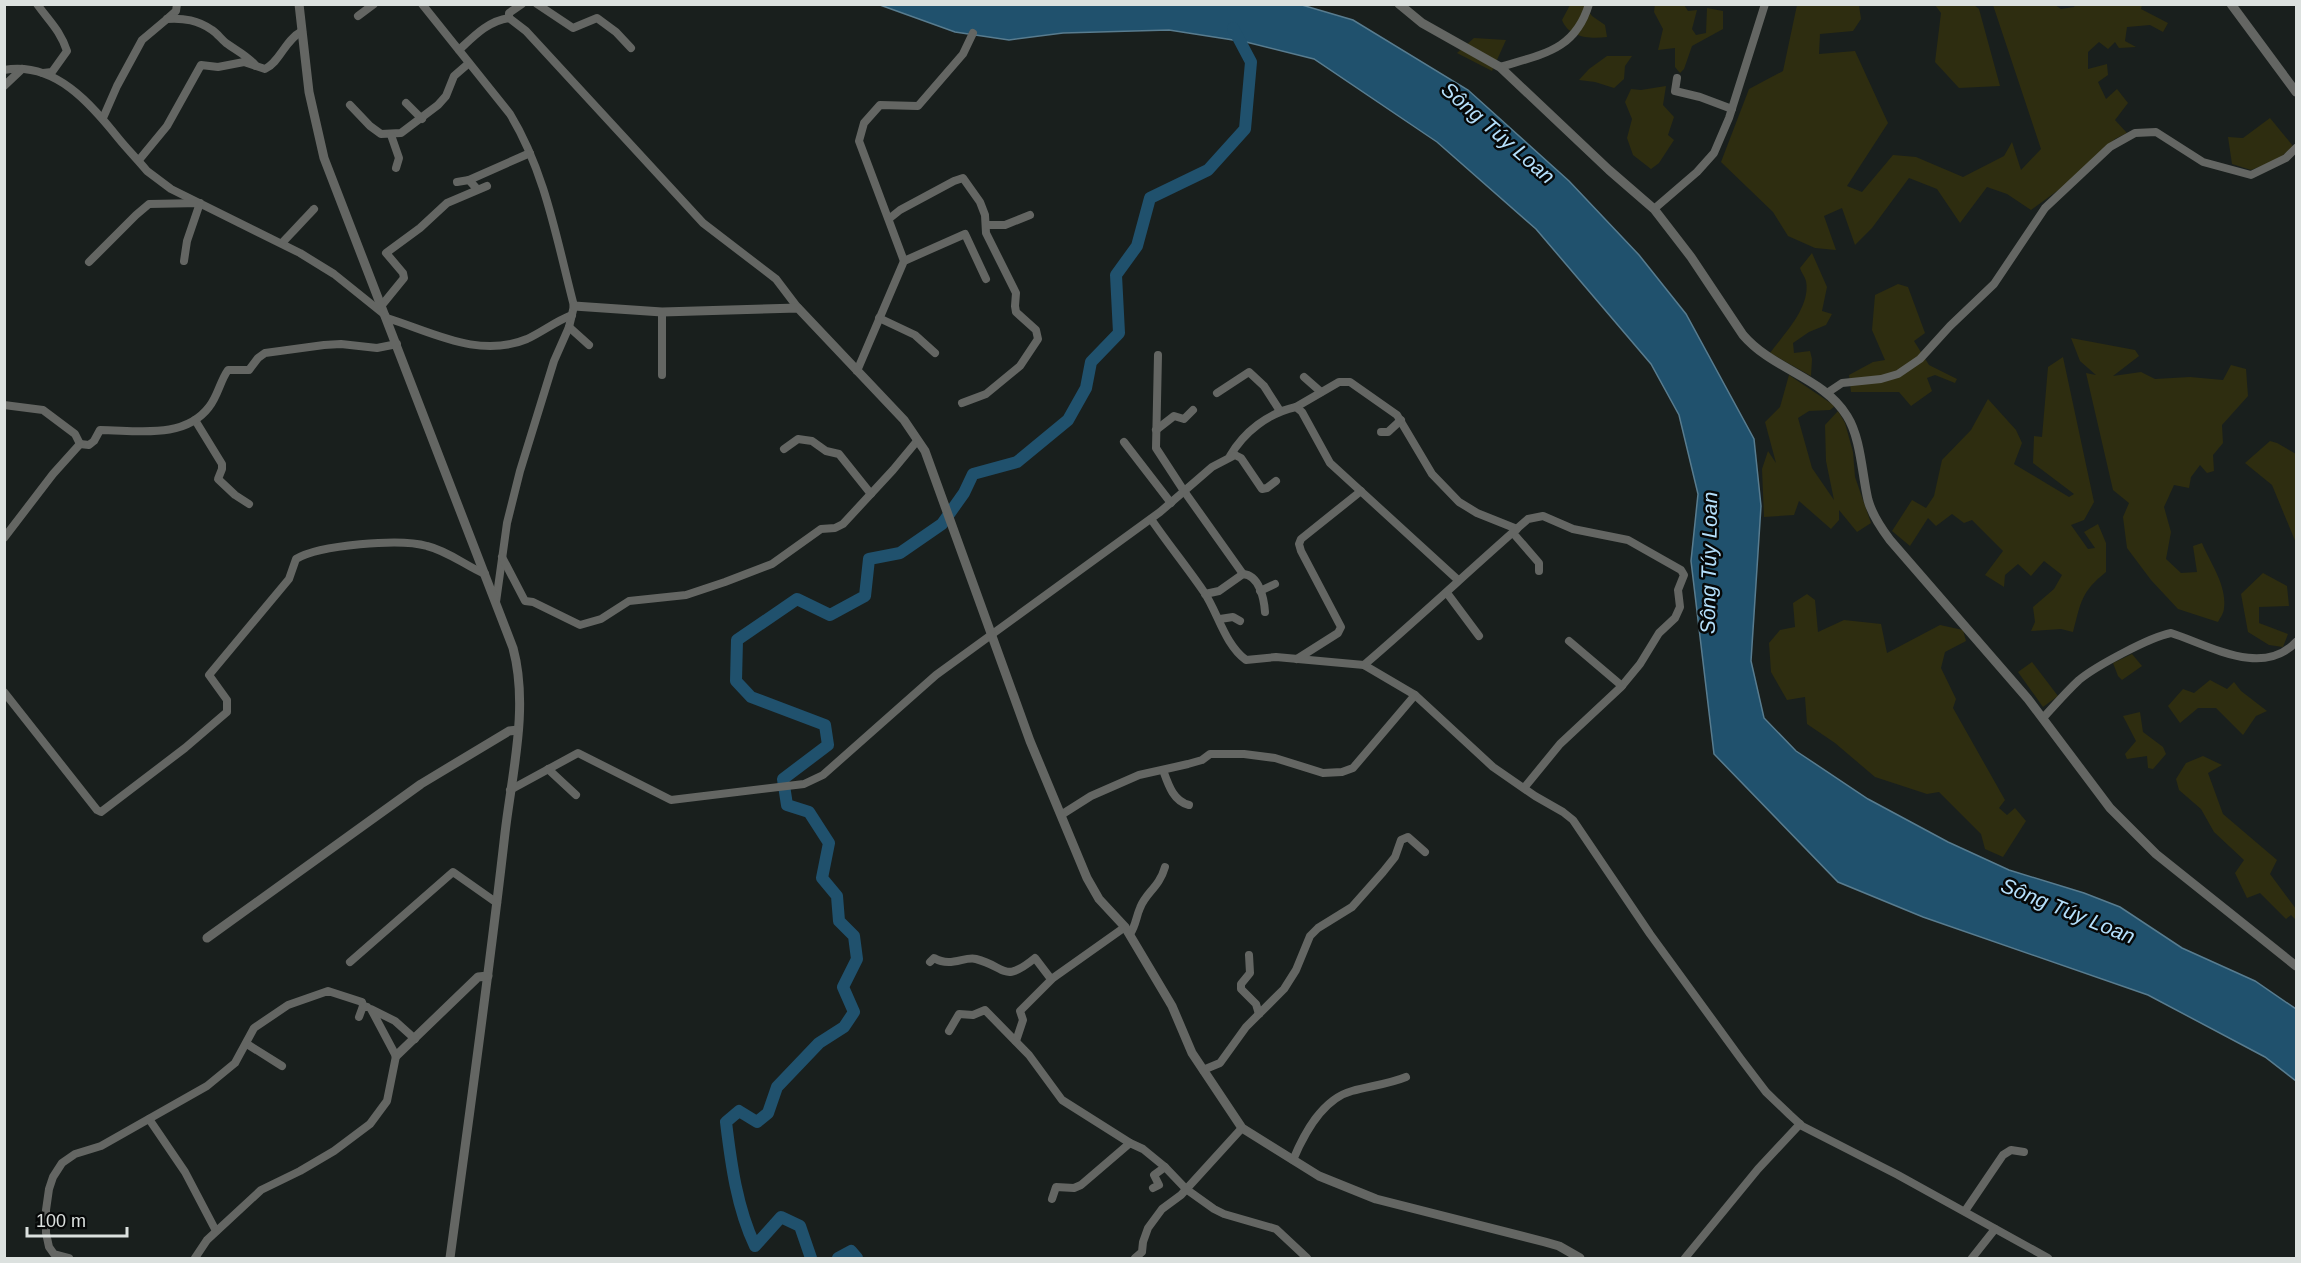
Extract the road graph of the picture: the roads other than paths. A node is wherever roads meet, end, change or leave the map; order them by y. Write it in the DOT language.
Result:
graph roads {
  1 [pos="37,4"];
  2 [pos="177,4"];
  3 [pos="299,4"];
  4 [pos="374,4"];
  5 [pos="422,4"];
  6 [pos="522,4"];
  7 [pos="537,4"];
  8 [pos="1400,4"];
  9 [pos="1588,4"];
  10 [pos="1766,4"];
  11 [pos="2231,4"];
  12 [pos="358,15"];
  13 [pos="509,18"];
  14 [pos="167,20"];
  15 [pos="302,31"];
  16 [pos="973,33"];
  17 [pos="631,48"];
  18 [pos="459,50"];
  19 [pos="469,63"];
  20 [pos="256,66"];
  21 [pos="1500,67"];
  22 [pos="22,69"];
  23 [pos="4,70"];
  24 [pos="43,73"];
  25 [pos="1677,78"];
  26 [pos="4,86"];
  27 [pos="2296,92"];
  28 [pos="406,103"];
  29 [pos="350,105"];
  30 [pos="1732,108"];
  31 [pos="103,118"];
  32 [pos="422,119"];
  33 [pos="392,135"];
  34 [pos="2296,148"];
  35 [pos="530,153"];
  36 [pos="139,160"];
  37 [pos="396,168"];
  38 [pos="469,180"];
  39 [pos="458,182"];
  40 [pos="487,186"];
  41 [pos="477,189"];
  42 [pos="200,203"];
  43 [pos="314,209"];
  44 [pos="1654,209"];
  45 [pos="1030,215"];
  46 [pos="890,218"];
  47 [pos="987,225"];
  48 [pos="282,243"];
  49 [pos="184,261"];
  50 [pos="904,261"];
  51 [pos="89,262"];
  52 [pos="986,279"];
  53 [pos="382,305"];
  54 [pos="798,308"];
  55 [pos="573,310"];
  56 [pos="662,312"];
  57 [pos="386,317"];
  58 [pos="879,318"];
  59 [pos="569,327"];
  60 [pos="397,344"];
  61 [pos="589,345"];
  62 [pos="935,353"];
  63 [pos="1158,355"];
  64 [pos="856,371"];
  65 [pos="662,375"];
  66 [pos="1304,377"];
  67 [pos="1321,392"];
  68 [pos="1217,393"];
  69 [pos="1827,393"];
  70 [pos="962,403"];
  71 [pos="4,405"];
  72 [pos="1296,407"];
  73 [pos="1193,410"];
  74 [pos="1280,411"];
  75 [pos="195,420"];
  76 [pos="1401,420"];
  77 [pos="1156,430"];
  78 [pos="1381,432"];
  79 [pos="917,441"];
  80 [pos="1124,442"];
  81 [pos="80,444"];
  82 [pos="784,449"];
  83 [pos="1228,459"];
  84 [pos="1276,481"];
  85 [pos="1184,491"];
  86 [pos="1361,491"];
  87 [pos="871,494"];
  88 [pos="1172,503"];
  89 [pos="249,504"];
  90 [pos="1151,519"];
  91 [pos="1515,531"];
  92 [pos="4,538"];
  93 [pos="502,557"];
  94 [pos="1539,571"];
  95 [pos="485,574"];
  96 [pos="1244,574"];
  97 [pos="1458,580"];
  98 [pos="1275,584"];
  99 [pos="1260,591"];
  100 [pos="1448,592"];
  101 [pos="1205,594"];
  102 [pos="496,602"];
  103 [pos="1265,612"];
  104 [pos="1220,619"];
  105 [pos="1240,621"];
  106 [pos="992,635"];
  107 [pos="1479,636"];
  108 [pos="1569,641"];
  109 [pos="2296,642"];
  110 [pos="1297,659"];
  111 [pos="1364,665"];
  112 [pos="1622,686"];
  113 [pos="4,692"];
  114 [pos="1415,695"];
  115 [pos="2043,718"];
  116 [pos="518,729"];
  117 [pos="548,770"];
  118 [pos="1163,770"];
  119 [pos="1524,788"];
  120 [pos="510,790"];
  121 [pos="576,795"];
  122 [pos="1189,805"];
  123 [pos="1061,815"];
  124 [pos="1425,852"];
  125 [pos="1165,867"];
  126 [pos="497,903"];
  127 [pos="1127,931"];
  128 [pos="207,938"];
  129 [pos="1249,955"];
  130 [pos="350,962"];
  131 [pos="930,962"];
  132 [pos="2296,966"];
  133 [pos="488,976"];
  134 [pos="1052,979"];
  135 [pos="367,1007"];
  136 [pos="1259,1014"];
  137 [pos="359,1017"];
  138 [pos="950,1031"];
  139 [pos="415,1039"];
  140 [pos="1016,1041"];
  141 [pos="247,1044"];
  142 [pos="396,1056"];
  143 [pos="282,1066"];
  144 [pos="1203,1070"];
  145 [pos="1406,1077"];
  146 [pos="149,1119"];
  147 [pos="1800,1124"];
  148 [pos="1242,1128"];
  149 [pos="1130,1143"];
  150 [pos="2024,1152"];
  151 [pos="1293,1160"];
  152 [pos="1165,1167"];
  153 [pos="1153,1188"];
  154 [pos="1186,1190"];
  155 [pos="1052,1199"];
  156 [pos="1965,1211"];
  157 [pos="1995,1228"];
  158 [pos="216,1231"];
  159 [pos="1575,1257"];
  160 [pos="69,1258"];
  161 [pos="195,1258"];
  162 [pos="450,1258"];
  163 [pos="1135,1258"];
  164 [pos="1307,1258"];
  165 [pos="1685,1258"];
  166 [pos="1972,1258"];
  167 [pos="2048,1258"];
  1 -- 24 [label="street"];
  2 -- 14 [label="street"];
  3 -- 15 [label="street"];
  4 -- 12 [label="street"];
  5 -- 18 [label="street"];
  6 -- 13 [label="street"];
  7 -- 17 [label="street"];
  8 -- 21 [label="street"];
  9 -- 21 [label="street"];
  10 -- 30 [label="street"];
  11 -- 27 [label="street"];
  13 -- 18 [label="street"];
  13 -- 54 [label="street"];
  14 -- 20 [label="street"];
  14 -- 31 [label="street"];
  15 -- 20 [label="street"];
  15 -- 53 [label="street"];
  16 -- 46 [label="street"];
  18 -- 19 [label="street"];
  19 -- 32 [label="street"];
  19 -- 35 [label="street"];
  20 -- 36 [label="street"];
  21 -- 44 [label="street"];
  22 -- 23 [label="street"];
  22 -- 24 [label="street"];
  22 -- 26 [label="street"];
  24 -- 31 [label="street"];
  25 -- 30 [label="street"];
  28 -- 32 [label="street"];
  29 -- 33 [label="street"];
  30 -- 44 [label="street"];
  31 -- 36 [label="street"];
  32 -- 33 [label="street"];
  33 -- 37 [label="street"];
  34 -- 69 [label="street"];
  35 -- 38 [label="street"];
  35 -- 55 [label="street"];
  36 -- 42 [label="street"];
  38 -- 39 [label="street"];
  38 -- 41 [label="street"];
  40 -- 41 [label="street"];
  41 -- 53 [label="street"];
  42 -- 48 [label="street"];
  42 -- 49 [label="street"];
  42 -- 51 [label="street"];
  43 -- 48 [label="street"];
  44 -- 69 [label="street"];
  45 -- 47 [label="street"];
  46 -- 47 [label="street"];
  46 -- 50 [label="street"];
  47 -- 70 [label="street"];
  48 -- 57 [label="street"];
  50 -- 52 [label="street"];
  50 -- 58 [label="street"];
  53 -- 57 [label="street"];
  54 -- 56 [label="street"];
  54 -- 64 [label="street"];
  55 -- 56 [label="street"];
  55 -- 57 [label="street"];
  55 -- 59 [label="street"];
  56 -- 65 [label="street"];
  57 -- 60 [label="street"];
  58 -- 62 [label="street"];
  58 -- 64 [label="street"];
  59 -- 61 [label="street"];
  59 -- 93 [label="street"];
  60 -- 75 [label="street"];
  60 -- 95 [label="street"];
  63 -- 77 [label="street"];
  64 -- 79 [label="street"];
  66 -- 67 [label="street"];
  67 -- 72 [label="street"];
  67 -- 76 [label="street"];
  68 -- 74 [label="street"];
  69 -- 115 [label="street"];
  71 -- 81 [label="street"];
  72 -- 74 [label="street"];
  72 -- 86 [label="street"];
  73 -- 77 [label="street"];
  74 -- 83 [label="street"];
  75 -- 81 [label="street"];
  75 -- 89 [label="street"];
  76 -- 78 [label="street"];
  76 -- 91 [label="street"];
  77 -- 85 [label="street"];
  79 -- 87 [label="street"];
  79 -- 106 [label="street"];
  80 -- 88 [label="street"];
  81 -- 92 [label="street"];
  82 -- 87 [label="street"];
  83 -- 84 [label="street"];
  83 -- 85 [label="street"];
  85 -- 88 [label="street"];
  85 -- 96 [label="street"];
  86 -- 97 [label="street"];
  86 -- 110 [label="street"];
  87 -- 93 [label="street"];
  88 -- 90 [label="street"];
  90 -- 101 [label="street"];
  90 -- 106 [label="street"];
  91 -- 94 [label="street"];
  91 -- 97 [label="street"];
  91 -- 112 [label="street"];
  93 -- 102 [label="street"];
  95 -- 102 [label="street"];
  95 -- 113 [label="street"];
  96 -- 99 [label="street"];
  96 -- 101 [label="street"];
  97 -- 100 [label="street"];
  98 -- 99 [label="street"];
  99 -- 103 [label="street"];
  100 -- 107 [label="street"];
  100 -- 111 [label="street"];
  101 -- 104 [label="street"];
  102 -- 116 [label="street"];
  104 -- 105 [label="street"];
  104 -- 110 [label="street"];
  106 -- 117 [label="street"];
  106 -- 123 [label="street"];
  108 -- 112 [label="street"];
  109 -- 115 [label="street"];
  110 -- 111 [label="street"];
  111 -- 114 [label="street"];
  112 -- 119 [label="street"];
  114 -- 118 [label="street"];
  114 -- 119 [label="street"];
  115 -- 132 [label="street"];
  116 -- 120 [label="street"];
  116 -- 128 [label="street"];
  117 -- 120 [label="street"];
  117 -- 121 [label="street"];
  118 -- 122 [label="street"];
  118 -- 123 [label="street"];
  119 -- 147 [label="street"];
  120 -- 126 [label="street"];
  123 -- 127 [label="street"];
  124 -- 136 [label="street"];
  125 -- 127 [label="street"];
  126 -- 130 [label="street"];
  126 -- 133 [label="street"];
  127 -- 134 [label="street"];
  127 -- 144 [label="street"];
  129 -- 136 [label="street"];
  131 -- 134 [label="street"];
  133 -- 139 [label="street"];
  133 -- 162 [label="street"];
  134 -- 140 [label="street"];
  135 -- 137 [label="street"];
  135 -- 139 [label="street"];
  135 -- 141 [label="street"];
  135 -- 142 [label="street"];
  136 -- 144 [label="street"];
  138 -- 140 [label="street"];
  139 -- 142 [label="street"];
  140 -- 149 [label="street"];
  141 -- 143 [label="street"];
  141 -- 146 [label="street"];
  142 -- 158 [label="street"];
  144 -- 148 [label="street"];
  145 -- 151 [label="street"];
  146 -- 158 [label="street"];
  146 -- 160 [label="street"];
  147 -- 156 [label="street"];
  147 -- 165 [label="street"];
  148 -- 151 [label="street"];
  148 -- 154 [label="street"];
  149 -- 152 [label="street"];
  149 -- 155 [label="street"];
  150 -- 156 [label="street"];
  151 -- 159 [label="street"];
  152 -- 153 [label="street"];
  152 -- 154 [label="street"];
  154 -- 163 [label="street"];
  154 -- 164 [label="street"];
  156 -- 157 [label="street"];
  157 -- 166 [label="street"];
  157 -- 167 [label="street"];
  158 -- 161 [label="street"];
}
